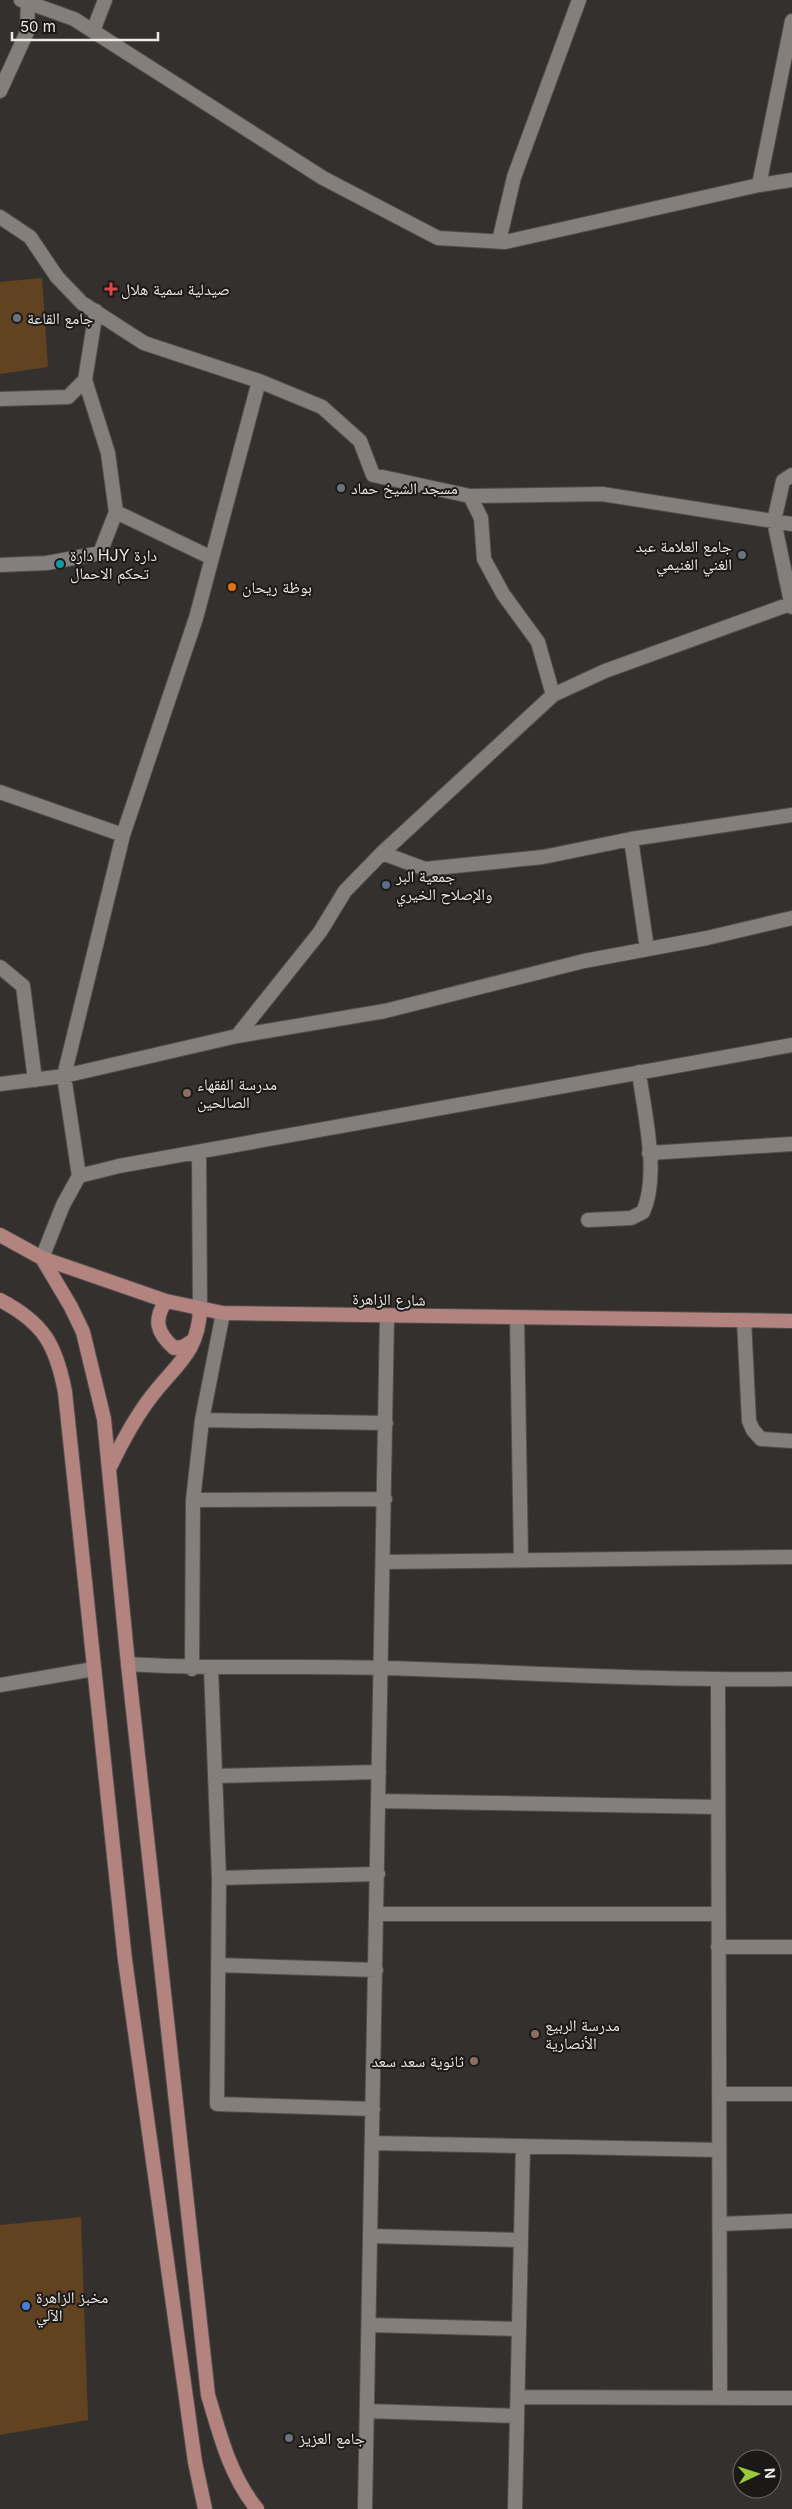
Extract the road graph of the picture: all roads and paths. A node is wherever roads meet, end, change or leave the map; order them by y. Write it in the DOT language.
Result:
graph roads {
  1 [pos="105,0"];
  2 [pos="579,0"];
  3 [pos="26,1"];
  4 [pos="792,21"];
  5 [pos="94,31"];
  6 [pos="788,56"];
  7 [pos="0,90"];
  8 [pos="792,180"];
  9 [pos="758,185"];
  10 [pos="0,217"];
  11 [pos="499,241"];
  12 [pos="96,312"];
  13 [pos="85,380"];
  14 [pos="259,381"];
  15 [pos="0,398"];
  16 [pos="792,475"];
  17 [pos="470,496"];
  18 [pos="116,512"];
  19 [pos="774,521"];
  20 [pos="792,524"];
  21 [pos="212,558"];
  22 [pos="0,564"];
  23 [pos="791,605"];
  24 [pos="553,695"];
  25 [pos="0,792"];
  26 [pos="792,815"];
  27 [pos="123,835"];
  28 [pos="631,839"];
  29 [pos="382,853"];
  30 [pos="792,918"];
  31 [pos="647,949"];
  32 [pos="0,967"];
  33 [pos="237,1036"];
  34 [pos="792,1045"];
  35 [pos="639,1072"];
  36 [pos="64,1076"];
  37 [pos="35,1080"];
  38 [pos="0,1084"];
  39 [pos="792,1144"];
  40 [pos="199,1152"];
  41 [pos="649,1153"];
  42 [pos="79,1176"];
  43 [pos="588,1220"];
  44 [pos="0,1235"];
  45 [pos="42,1258"];
  46 [pos="0,1300"];
  47 [pos="166,1301"];
  48 [pos="200,1308"];
  49 [pos="222,1313"];
  50 [pos="388,1317"];
  51 [pos="517,1318"];
  52 [pos="744,1320"];
  53 [pos="792,1321"];
  54 [pos="194,1340"];
  55 [pos="202,1420"];
  56 [pos="386,1423"];
  57 [pos="792,1441"];
  58 [pos="110,1468"];
  59 [pos="385,1499"];
  60 [pos="193,1500"];
  61 [pos="792,1557"];
  62 [pos="521,1560"];
  63 [pos="384,1562"];
  64 [pos="128,1664"];
  65 [pos="192,1668"];
  66 [pos="212,1668"];
  67 [pos="382,1668"];
  68 [pos="94,1669"];
  69 [pos="718,1680"];
  70 [pos="792,1680"];
  71 [pos="0,1686"];
  72 [pos="380,1772"];
  73 [pos="217,1776"];
  74 [pos="379,1801"];
  75 [pos="718,1807"];
  76 [pos="378,1874"];
  77 [pos="219,1878"];
  78 [pos="377,1914"];
  79 [pos="718,1914"];
  80 [pos="718,1947"];
  81 [pos="792,1947"];
  82 [pos="218,1965"];
  83 [pos="376,1970"];
  84 [pos="719,2094"];
  85 [pos="792,2094"];
  86 [pos="373,2109"];
  87 [pos="372,2143"];
  88 [pos="523,2146"];
  89 [pos="719,2150"];
  90 [pos="792,2221"];
  91 [pos="720,2224"];
  92 [pos="370,2236"];
  93 [pos="521,2240"];
  94 [pos="369,2325"];
  95 [pos="519,2329"];
  96 [pos="518,2397"];
  97 [pos="720,2397"];
  98 [pos="792,2398"];
  99 [pos="367,2411"];
  100 [pos="517,2416"];
  101 [pos="205,2509"];
  102 [pos="257,2509"];
  103 [pos="365,2509"];
  104 [pos="515,2509"];
  1 -- 5 [label="street"];
  2 -- 11 [label="street"];
  3 -- 5 [label="street"];
  3 -- 7 [label="street"];
  4 -- 6 [label="street"];
  5 -- 11 [label="street"];
  6 -- 9 [label="street"];
  8 -- 9 [label="street"];
  9 -- 11 [label="street"];
  10 -- 12 [label="street"];
  12 -- 13 [label="street"];
  12 -- 14 [label="street"];
  13 -- 15 [label="street"];
  13 -- 18 [label="street"];
  14 -- 17 [label="street"];
  14 -- 21 [label="street"];
  16 -- 19 [label="street"];
  17 -- 19 [label="street"];
  17 -- 24 [label="street"];
  18 -- 21 [label="street"];
  18 -- 22 [label="street"];
  19 -- 20 [label="street"];
  19 -- 23 [label="street"];
  21 -- 27 [label="street"];
  23 -- 24 [label="street"];
  24 -- 29 [label="street"];
  25 -- 27 [label="street"];
  26 -- 28 [label="street"];
  27 -- 36 [label="street"];
  28 -- 29 [label="street"];
  28 -- 31 [label="street"];
  29 -- 33 [label="street"];
  30 -- 31 [label="street"];
  31 -- 33 [label="street"];
  32 -- 37 [label="street"];
  33 -- 36 [label="street"];
  34 -- 35 [label="street"];
  35 -- 40 [label="street"];
  35 -- 41 [label="street"];
  36 -- 37 [label="street"];
  36 -- 42 [label="street"];
  37 -- 38 [label="street"];
  39 -- 41 [label="street"];
  40 -- 42 [label="street"];
  40 -- 48 [label="street"];
  41 -- 43 [label="street"];
  42 -- 45 [label="street"];
  44 -- 45 [label="main road, شارع الزاهرة"];
  45 -- 47 [label="main road, شارع الزاهرة"];
  45 -- 58 [label="main road"];
  46 -- 68 [label="main road"];
  47 -- 48 [label="main road, شارع الزاهرة"];
  47 -- 54 [label="main road"];
  48 -- 49 [label="main road, شارع الزاهرة"];
  48 -- 54 [label="main road"];
  49 -- 50 [label="main road, شارع الزاهرة"];
  49 -- 55 [label="street"];
  50 -- 51 [label="main road, شارع الزاهرة"];
  50 -- 56 [label="street"];
  51 -- 52 [label="main road, شارع الزاهرة"];
  51 -- 62 [label="street"];
  52 -- 53 [label="main road, شارع الزاهرة"];
  52 -- 57 [label="street"];
  54 -- 58 [label="main road"];
  55 -- 56 [label="street"];
  55 -- 60 [label="street"];
  56 -- 59 [label="street"];
  58 -- 64 [label="main road"];
  59 -- 60 [label="street"];
  59 -- 63 [label="street"];
  60 -- 65 [label="street"];
  61 -- 62 [label="street"];
  62 -- 63 [label="street"];
  63 -- 67 [label="street"];
  64 -- 65 [label="street"];
  64 -- 102 [label="main road"];
  65 -- 66 [label="street"];
  66 -- 67 [label="street"];
  66 -- 73 [label="street"];
  67 -- 69 [label="street"];
  67 -- 72 [label="street"];
  68 -- 71 [label="street"];
  68 -- 101 [label="main road"];
  69 -- 70 [label="street"];
  69 -- 75 [label="street"];
  72 -- 73 [label="street"];
  72 -- 74 [label="street"];
  73 -- 77 [label="street"];
  74 -- 75 [label="street"];
  74 -- 76 [label="street"];
  75 -- 79 [label="street"];
  76 -- 77 [label="street"];
  76 -- 78 [label="street"];
  77 -- 82 [label="street"];
  78 -- 79 [label="street"];
  78 -- 83 [label="street"];
  79 -- 80 [label="street"];
  80 -- 81 [label="street"];
  80 -- 84 [label="street"];
  82 -- 83 [label="street"];
  82 -- 86 [label="street"];
  83 -- 86 [label="street"];
  84 -- 85 [label="street"];
  84 -- 89 [label="street"];
  86 -- 87 [label="street"];
  87 -- 88 [label="street"];
  87 -- 92 [label="street"];
  88 -- 89 [label="street"];
  88 -- 93 [label="street"];
  89 -- 91 [label="street"];
  90 -- 91 [label="street"];
  91 -- 97 [label="street"];
  92 -- 93 [label="street"];
  92 -- 94 [label="street"];
  93 -- 95 [label="street"];
  94 -- 95 [label="street"];
  94 -- 99 [label="street"];
  95 -- 96 [label="street"];
  96 -- 97 [label="street"];
  96 -- 100 [label="street"];
  97 -- 98 [label="street"];
  99 -- 100 [label="street"];
  99 -- 103 [label="street"];
  100 -- 104 [label="street"];
}
